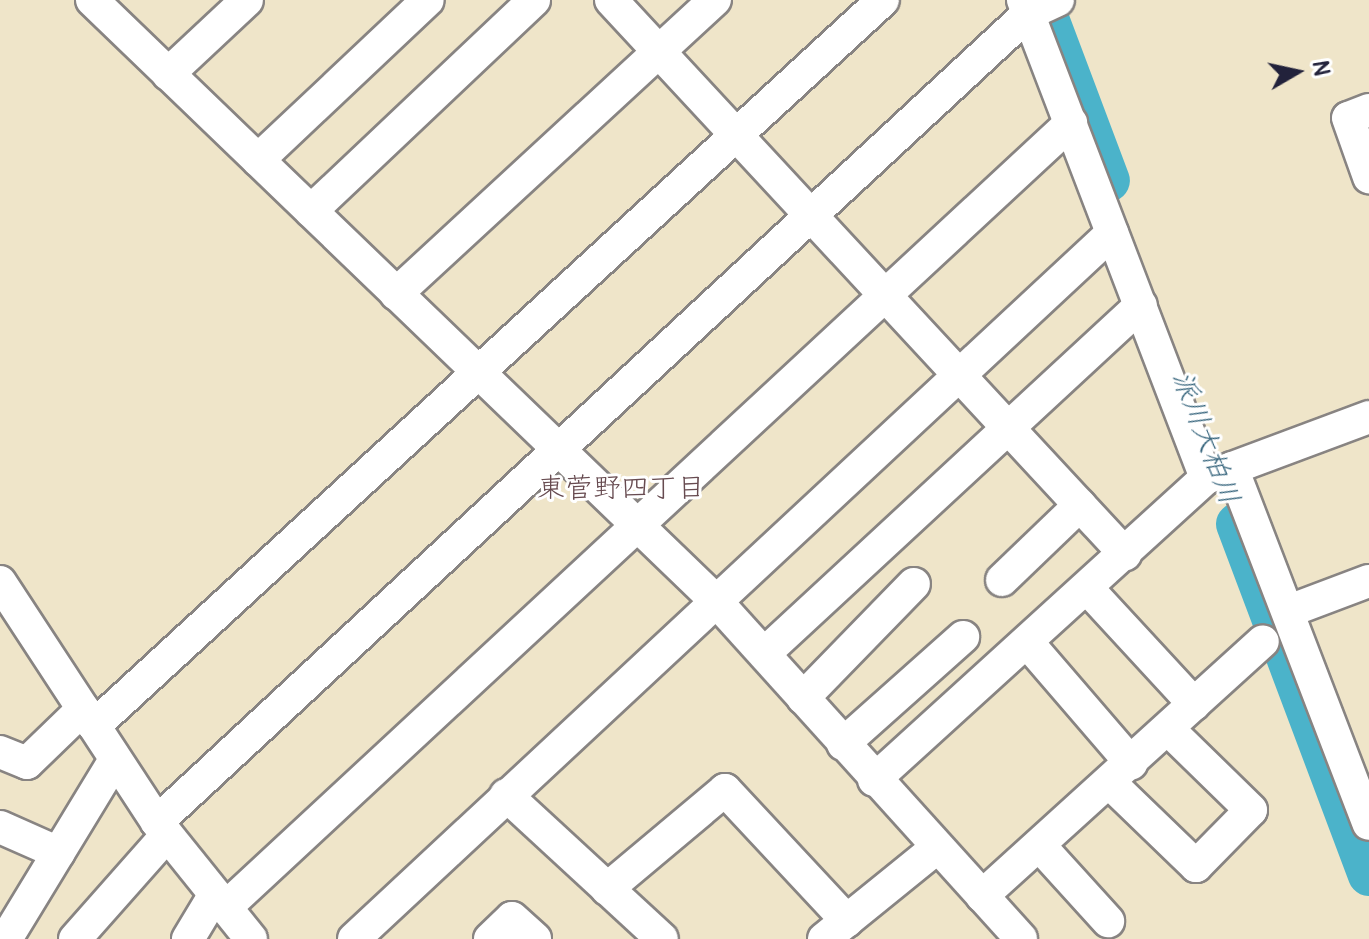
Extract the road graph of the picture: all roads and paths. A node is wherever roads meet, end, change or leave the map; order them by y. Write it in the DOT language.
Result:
graph roads {
  1 [pos="92,0"];
  2 [pos="247,0"];
  3 [pos="428,0"];
  4 [pos="534,0"];
  5 [pos="611,0"];
  6 [pos="715,0"];
  7 [pos="883,0"];
  8 [pos="1058,0"];
  9 [pos="1025,7"];
  10 [pos="659,52"];
  11 [pos="168,74"];
  12 [pos="1369,110"];
  13 [pos="1071,123"];
  14 [pos="737,135"];
  15 [pos="258,160"];
  16 [pos="1369,177"];
  17 [pos="311,211"];
  18 [pos="811,216"];
  19 [pos="1112,233"];
  20 [pos="396,294"];
  21 [pos="886,296"];
  22 [pos="1141,305"];
  23 [pos="478,374"];
  24 [pos="957,374"];
  25 [pos="1369,417"];
  26 [pos="1009,430"];
  27 [pos="559,450"];
  28 [pos="1224,471"];
  29 [pos="1080,505"];
  30 [pos="638,525"];
  31 [pos="1125,554"];
  32 [pos="1002,580"];
  33 [pos="1369,581"];
  34 [pos="1,584"];
  35 [pos="914,584"];
  36 [pos="1087,588"];
  37 [pos="716,601"];
  38 [pos="1289,611"];
  39 [pos="963,637"];
  40 [pos="1263,641"];
  41 [pos="1027,642"];
  42 [pos="765,653"];
  43 [pos="803,698"];
  44 [pos="1194,704"];
  45 [pos="88,717"];
  46 [pos="1168,729"];
  47 [pos="843,744"];
  48 [pos="0,752"];
  49 [pos="115,760"];
  50 [pos="1120,772"];
  51 [pos="874,780"];
  52 [pos="506,795"];
  53 [pos="1369,824"];
  54 [pos="0,827"];
  55 [pos="162,828"];
  56 [pos="1039,845"];
  57 [pos="935,849"];
  58 [pos="59,853"];
  59 [pos="607,889"];
  60 [pos="982,896"];
  61 [pos="221,901"];
  62 [pos="1108,921"];
  63 [pos="835,930"];
  64 [pos="6,939"];
  65 [pos="75,939"];
  66 [pos="188,939"];
  67 [pos="251,939"];
  68 [pos="354,939"];
  69 [pos="490,939"];
  70 [pos="535,939"];
  71 [pos="662,939"];
  72 [pos="1021,939"];
  1 -- 11 [label="street"];
  2 -- 11 [label="street"];
  3 -- 15 [label="street"];
  4 -- 17 [label="street"];
  5 -- 10 [label="street"];
  6 -- 10 [label="street"];
  7 -- 14 [label="street"];
  8 -- 9 [label="street"];
  9 -- 13 [label="street"];
  9 -- 18 [label="street"];
  10 -- 14 [label="street"];
  10 -- 20 [label="street"];
  11 -- 15 [label="street"];
  12 -- 16 [label="street"];
  13 -- 19 [label="street"];
  13 -- 21 [label="street"];
  14 -- 18 [label="street"];
  14 -- 23 [label="street"];
  15 -- 17 [label="street"];
  17 -- 20 [label="street"];
  18 -- 21 [label="street"];
  18 -- 27 [label="street"];
  19 -- 22 [label="street"];
  19 -- 24 [label="street"];
  20 -- 23 [label="street"];
  21 -- 24 [label="street"];
  21 -- 30 [label="street"];
  22 -- 26 [label="street"];
  22 -- 28 [label="street"];
  23 -- 27 [label="street"];
  23 -- 45 [label="street"];
  24 -- 26 [label="street"];
  24 -- 37 [label="street"];
  25 -- 28 [label="street"];
  26 -- 29 [label="street"];
  26 -- 42 [label="street"];
  27 -- 30 [label="street"];
  27 -- 55 [label="street"];
  28 -- 31 [label="street"];
  28 -- 38 [label="street"];
  29 -- 31 [label="street"];
  29 -- 32 [label="street"];
  30 -- 37 [label="street"];
  30 -- 61 [label="street"];
  31 -- 36 [label="street"];
  33 -- 38 [label="street"];
  34 -- 45 [label="street"];
  35 -- 43 [label="street"];
  36 -- 41 [label="street"];
  36 -- 44 [label="street"];
  37 -- 42 [label="street"];
  37 -- 52 [label="street"];
  38 -- 53 [label="street"];
  39 -- 47 [label="street"];
  40 -- 44 [label="street"];
  41 -- 50 [label="street"];
  41 -- 51 [label="street"];
  42 -- 43 [label="street"];
  43 -- 47 [label="street"];
  44 -- 46 [label="street"];
  45 -- 48 [label="street"];
  45 -- 49 [label="street"];
  46 -- 50 [label="street"];
  46 -- 50 [label="street"];
  47 -- 51 [label="street"];
  49 -- 55 [label="street"];
  49 -- 58 [label="street"];
  50 -- 56 [label="street"];
  51 -- 57 [label="street"];
  52 -- 59 [label="street"];
  52 -- 68 [label="street"];
  54 -- 58 [label="street"];
  55 -- 61 [label="street"];
  55 -- 65 [label="street"];
  56 -- 60 [label="street"];
  56 -- 62 [label="street"];
  57 -- 60 [label="street"];
  57 -- 63 [label="street"];
  58 -- 64 [label="street"];
  59 -- 63 [label="street"];
  59 -- 71 [label="street"];
  60 -- 72 [label="street"];
  61 -- 66 [label="street"];
  61 -- 67 [label="street"];
  69 -- 70 [label="street"];
}
